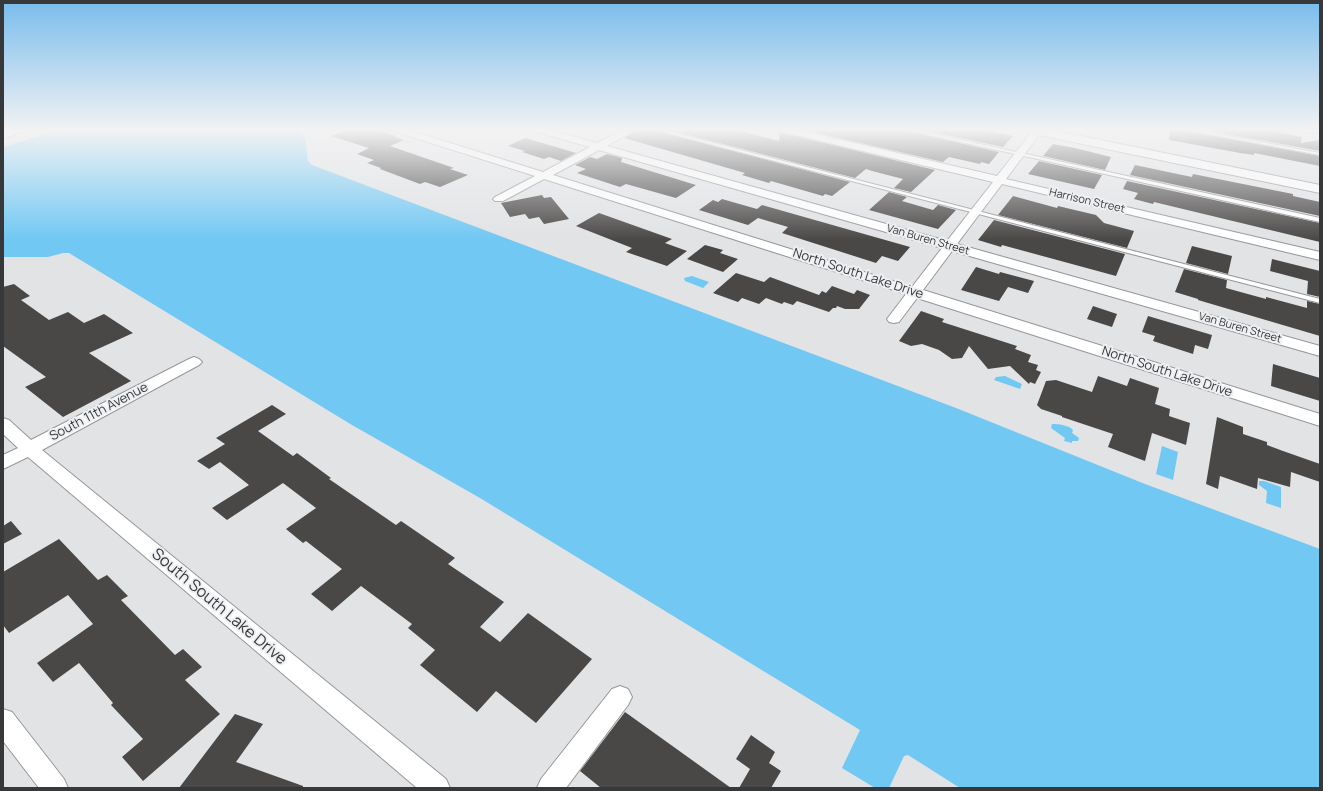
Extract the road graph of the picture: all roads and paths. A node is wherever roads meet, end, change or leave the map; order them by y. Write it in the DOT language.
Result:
graph roads {
  1 [pos="516,166"];
  2 [pos="562,166"];
  3 [pos="669,166"];
  4 [pos="797,166"];
  5 [pos="937,166"];
  6 [pos="1011,166"];
  7 [pos="1074,166"];
  8 [pos="1208,166"];
  9 [pos="1245,166"];
  10 [pos="545,175"];
  11 [pos="1000,181"];
  12 [pos="1320,181"];
  13 [pos="1320,189"];
  14 [pos="499,199"];
  15 [pos="976,212"];
  16 [pos="1320,220"];
  17 [pos="951,246"];
  18 [pos="1320,256"];
  19 [pos="916,292"];
  20 [pos="1320,301"];
  21 [pos="894,319"];
  22 [pos="1320,351"];
  23 [pos="194,362"];
  24 [pos="1320,420"];
  25 [pos="3,424"];
  26 [pos="30,449"];
  27 [pos="3,463"];
  28 [pos="620,697"];
  29 [pos="3,721"];
  30 [pos="55,788"];
  31 [pos="437,788"];
  32 [pos="550,788"];
  1 -- 10 [label="street, North South Lake Drive"];
  2 -- 10 [label="street"];
  3 -- 17 [label="street, Van Buren Street"];
  4 -- 15 [label="lane"];
  5 -- 11 [label="street, Harrison Street"];
  6 -- 11 [label="street"];
  7 -- 16 [label="lane"];
  8 -- 13 [label="main road"];
  9 -- 12 [label="main road"];
  10 -- 14 [label="street"];
  10 -- 19 [label="street, North South Lake Drive"];
  11 -- 15 [label="street"];
  11 -- 18 [label="street, Harrison Street"];
  15 -- 17 [label="street"];
  15 -- 20 [label="lane"];
  17 -- 19 [label="street"];
  17 -- 22 [label="street, Van Buren Street"];
  19 -- 21 [label="street"];
  19 -- 24 [label="street, North South Lake Drive"];
  23 -- 26 [label="street, South 11th Avenue"];
  25 -- 26 [label="street, South South Lake Drive"];
  26 -- 27 [label="street, South 11th Avenue"];
  26 -- 31 [label="street, South South Lake Drive"];
  28 -- 32 [label="street"];
  29 -- 30 [label="street"];
}
